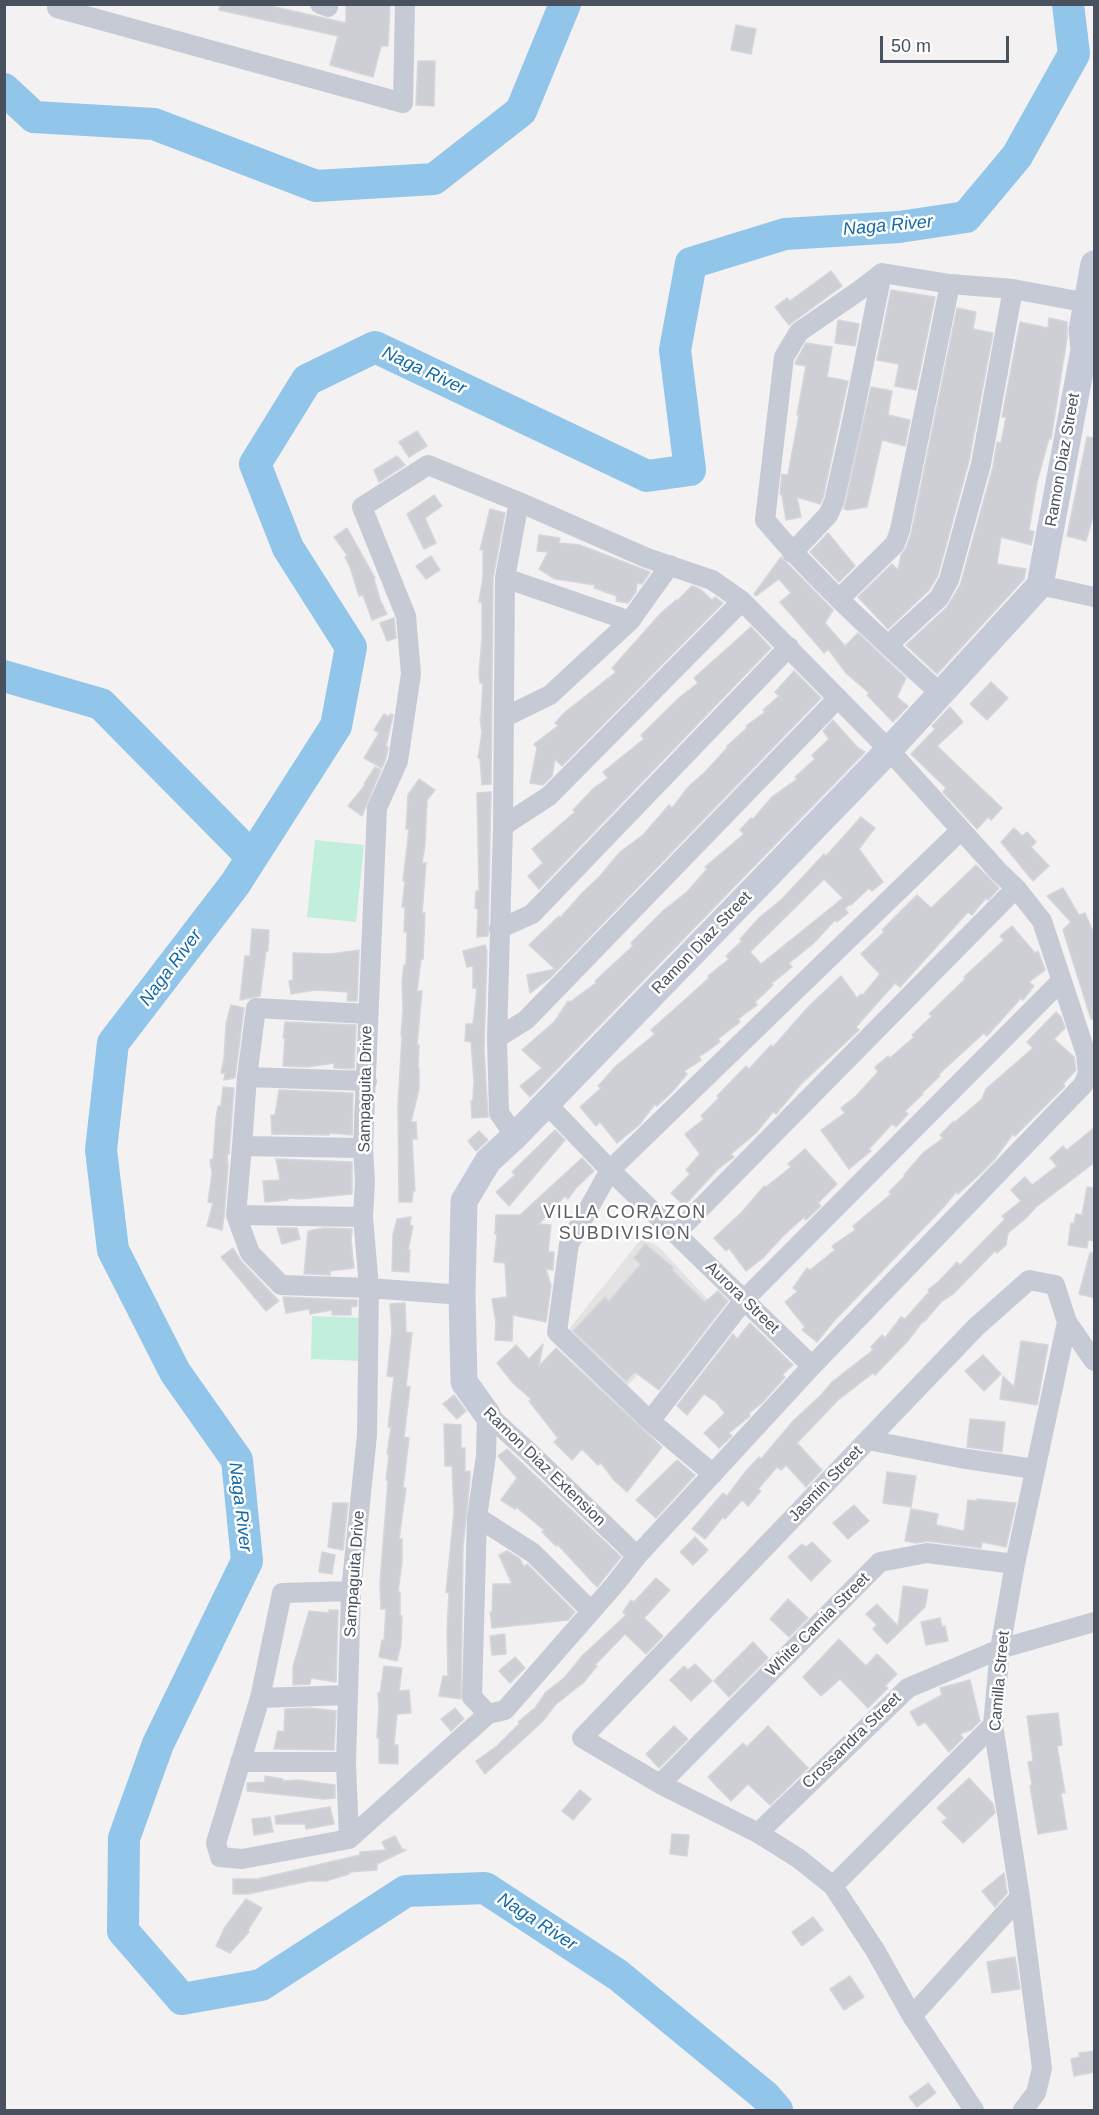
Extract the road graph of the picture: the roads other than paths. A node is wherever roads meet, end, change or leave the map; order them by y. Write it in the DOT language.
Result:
graph roads {
  1 [pos="57,4"];
  2 [pos="320,4"];
  3 [pos="328,4"];
  4 [pos="405,4"];
  5 [pos="1095,264"];
  6 [pos="882,273"];
  7 [pos="950,284"];
  8 [pos="1013,289"];
  9 [pos="1088,303"];
  10 [pos="1089,351"];
  11 [pos="519,502"];
  12 [pos="792,553"];
  13 [pos="670,565"];
  14 [pos="505,578"];
  15 [pos="1040,585"];
  16 [pos="1095,597"];
  17 [pos="839,599"];
  18 [pos="742,601"];
  19 [pos="630,621"];
  20 [pos="888,645"];
  21 [pos="789,647"];
  22 [pos="940,694"];
  23 [pos="838,698"];
  24 [pos="505,717"];
  25 [pos="889,750"];
  26 [pos="503,826"];
  27 [pos="960,831"];
  28 [pos="1016,888"];
  29 [pos="500,929"];
  30 [pos="1061,981"];
  31 [pos="368,1014"];
  32 [pos="497,1038"];
  33 [pos="1091,1074"];
  34 [pos="247,1077"];
  35 [pos="368,1080"];
  36 [pos="546,1103"];
  37 [pos="515,1136"];
  38 [pos="242,1146"];
  39 [pos="363,1148"];
  40 [pos="610,1170"];
  41 [pos="236,1215"];
  42 [pos="363,1217"];
  43 [pos="676,1233"];
  44 [pos="369,1288"];
  45 [pos="462,1295"];
  46 [pos="744,1300"];
  47 [pos="1067,1322"];
  48 [pos="1095,1362"];
  49 [pos="812,1366"];
  50 [pos="487,1414"];
  51 [pos="650,1421"];
  52 [pos="868,1440"];
  53 [pos="1034,1469"];
  54 [pos="712,1474"];
  55 [pos="477,1517"];
  56 [pos="637,1556"];
  57 [pos="1015,1564"];
  58 [pos="351,1592"];
  59 [pos="591,1611"];
  60 [pos="1095,1622"];
  61 [pos="1000,1649"];
  62 [pos="348,1695"];
  63 [pos="260,1698"];
  64 [pos="488,1714"];
  65 [pos="993,1725"];
  66 [pos="240,1762"];
  67 [pos="346,1762"];
  68 [pos="660,1784"];
  69 [pos="758,1833"];
  70 [pos="349,1839"];
  71 [pos="833,1886"];
  72 [pos="1020,1897"];
  73 [pos="912,2016"];
  74 [pos="974,2110"];
  75 [pos="1023,2110"];
  1 -- 4 [label="street"];
  2 -- 3 [label="street"];
  5 -- 9 [label="street, Ramon Diaz Street"];
  6 -- 7 [label="street"];
  6 -- 12 [label="street"];
  6 -- 12 [label="street"];
  7 -- 8 [label="street"];
  7 -- 17 [label="street"];
  8 -- 9 [label="street"];
  8 -- 20 [label="street"];
  9 -- 10 [label="street, Ramon Diaz Street"];
  10 -- 15 [label="street, Ramon Diaz Street"];
  11 -- 13 [label="street"];
  11 -- 14 [label="street"];
  11 -- 31 [label="street, Sampaguita Drive"];
  12 -- 17 [label="street"];
  13 -- 18 [label="street"];
  13 -- 19 [label="street"];
  14 -- 19 [label="street"];
  14 -- 24 [label="street"];
  15 -- 16 [label="street"];
  15 -- 22 [label="street, Ramon Diaz Street"];
  17 -- 20 [label="street"];
  18 -- 21 [label="street"];
  18 -- 26 [label="street"];
  19 -- 24 [label="street"];
  20 -- 22 [label="street"];
  21 -- 23 [label="street"];
  21 -- 29 [label="street"];
  22 -- 25 [label="street, Ramon Diaz Street"];
  23 -- 25 [label="street"];
  23 -- 32 [label="street"];
  24 -- 26 [label="street"];
  25 -- 27 [label="street"];
  25 -- 36 [label="street, Ramon Diaz Street"];
  26 -- 29 [label="street"];
  27 -- 28 [label="street"];
  27 -- 40 [label="street"];
  28 -- 30 [label="street"];
  28 -- 43 [label="street"];
  29 -- 32 [label="street"];
  30 -- 33 [label="street"];
  30 -- 46 [label="street"];
  31 -- 34 [label="street"];
  31 -- 35 [label="street, Sampaguita Drive"];
  32 -- 37 [label="street"];
  33 -- 49 [label="street"];
  34 -- 35 [label="street"];
  34 -- 38 [label="street"];
  35 -- 39 [label="street, Sampaguita Drive"];
  36 -- 37 [label="street, Ramon Diaz Street"];
  36 -- 40 [label="street, Aurora Street"];
  37 -- 45 [label="street, Ramon Diaz Extension"];
  38 -- 39 [label="street"];
  38 -- 41 [label="street"];
  39 -- 42 [label="street, Sampaguita Drive"];
  40 -- 43 [label="street, Aurora Street"];
  40 -- 51 [label="street"];
  41 -- 42 [label="street"];
  41 -- 44 [label="street"];
  42 -- 44 [label="street, Sampaguita Drive"];
  43 -- 46 [label="street, Aurora Street"];
  44 -- 45 [label="street"];
  44 -- 58 [label="street, Sampaguita Drive"];
  45 -- 50 [label="street, Ramon Diaz Extension"];
  46 -- 49 [label="street, Aurora Street"];
  46 -- 51 [label="street"];
  47 -- 48 [label="street"];
  47 -- 52 [label="street, Jasmin Street"];
  47 -- 53 [label="street, Camilla Street"];
  49 -- 54 [label="street"];
  50 -- 55 [label="street"];
  50 -- 56 [label="street, Ramon Diaz Extension"];
  51 -- 54 [label="street"];
  52 -- 53 [label="street"];
  52 -- 68 [label="street, Jasmin Street"];
  53 -- 57 [label="street, Camilla Street"];
  54 -- 56 [label="street"];
  55 -- 59 [label="street"];
  55 -- 64 [label="street"];
  56 -- 59 [label="street"];
  57 -- 61 [label="street, Camilla Street"];
  57 -- 68 [label="street, White Camia Street"];
  58 -- 62 [label="street, Sampaguita Drive"];
  58 -- 63 [label="street"];
  59 -- 64 [label="street"];
  60 -- 61 [label="street, Crossandra Street"];
  61 -- 65 [label="street, Camilla Street"];
  61 -- 69 [label="street, Crossandra Street"];
  62 -- 63 [label="street"];
  62 -- 67 [label="street, Sampaguita Drive"];
  63 -- 66 [label="street"];
  64 -- 70 [label="street"];
  65 -- 71 [label="street"];
  65 -- 72 [label="street, Camilla Street"];
  66 -- 67 [label="street"];
  66 -- 70 [label="street"];
  67 -- 70 [label="street, Sampaguita Drive"];
  68 -- 69 [label="street"];
  69 -- 71 [label="street"];
  71 -- 73 [label="street"];
  72 -- 73 [label="street"];
  72 -- 75 [label="street, Camilla Street"];
  73 -- 74 [label="street"];
}
